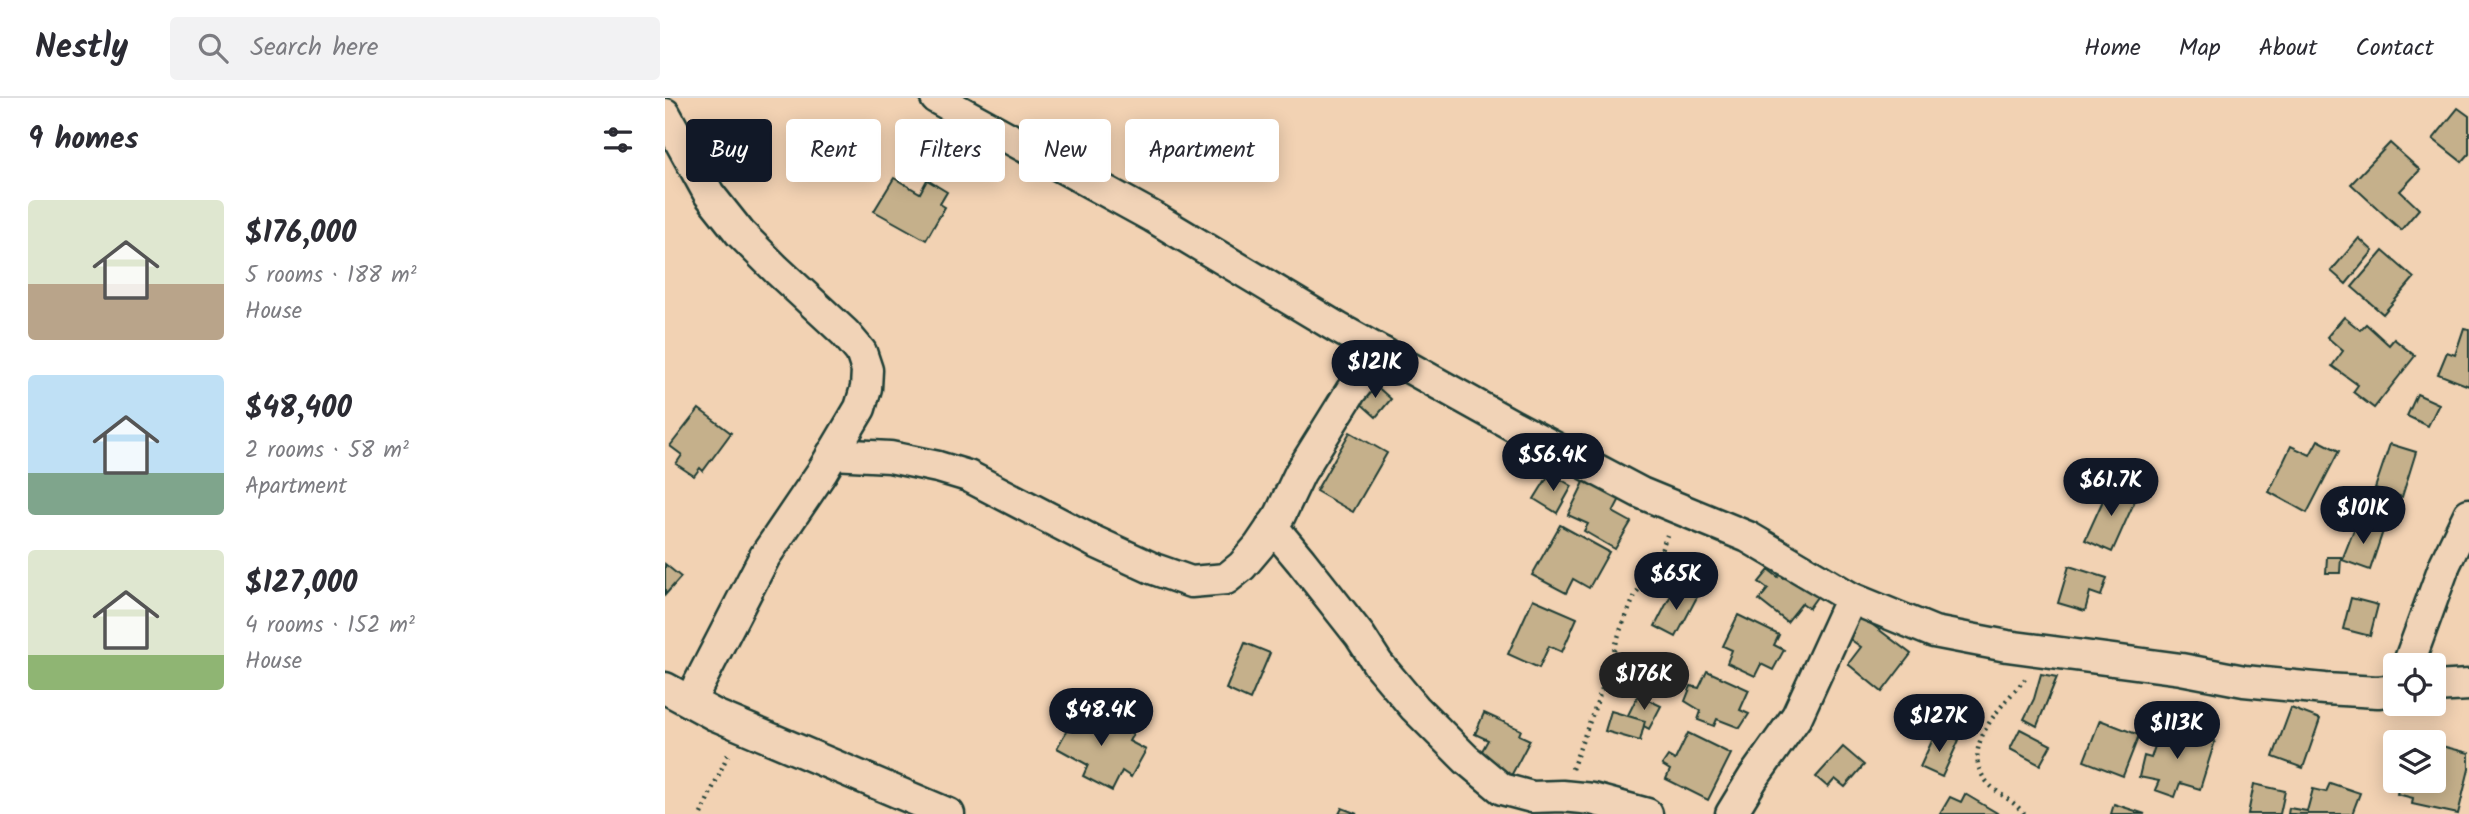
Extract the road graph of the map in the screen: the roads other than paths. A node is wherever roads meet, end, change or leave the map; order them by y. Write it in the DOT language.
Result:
graph roads {
  1 [pos="936,98"];
  2 [pos="665,114"];
  3 [pos="1383,353"];
  4 [pos="832,454"];
  5 [pos="2469,514"];
  6 [pos="1272,526"];
  7 [pos="1851,598"];
  8 [pos="2412,653"];
  9 [pos="2469,685"];
  10 [pos="2446,686"];
  11 [pos="2383,691"];
  12 [pos="677,694"];
  13 [pos="949,814"];
  14 [pos="1647,814"];
  15 [pos="1731,814"];
  1 -- 3 [label="street"];
  2 -- 4 [label="street"];
  3 -- 6 [label="street"];
  3 -- 7 [label="street"];
  4 -- 6 [label="street"];
  4 -- 12 [label="street"];
  5 -- 8 [label="street"];
  6 -- 14 [label="street"];
  7 -- 11 [label="street"];
  7 -- 15 [label="street"];
  9 -- 10 [label="street"];
  12 -- 13 [label="street"];
}
